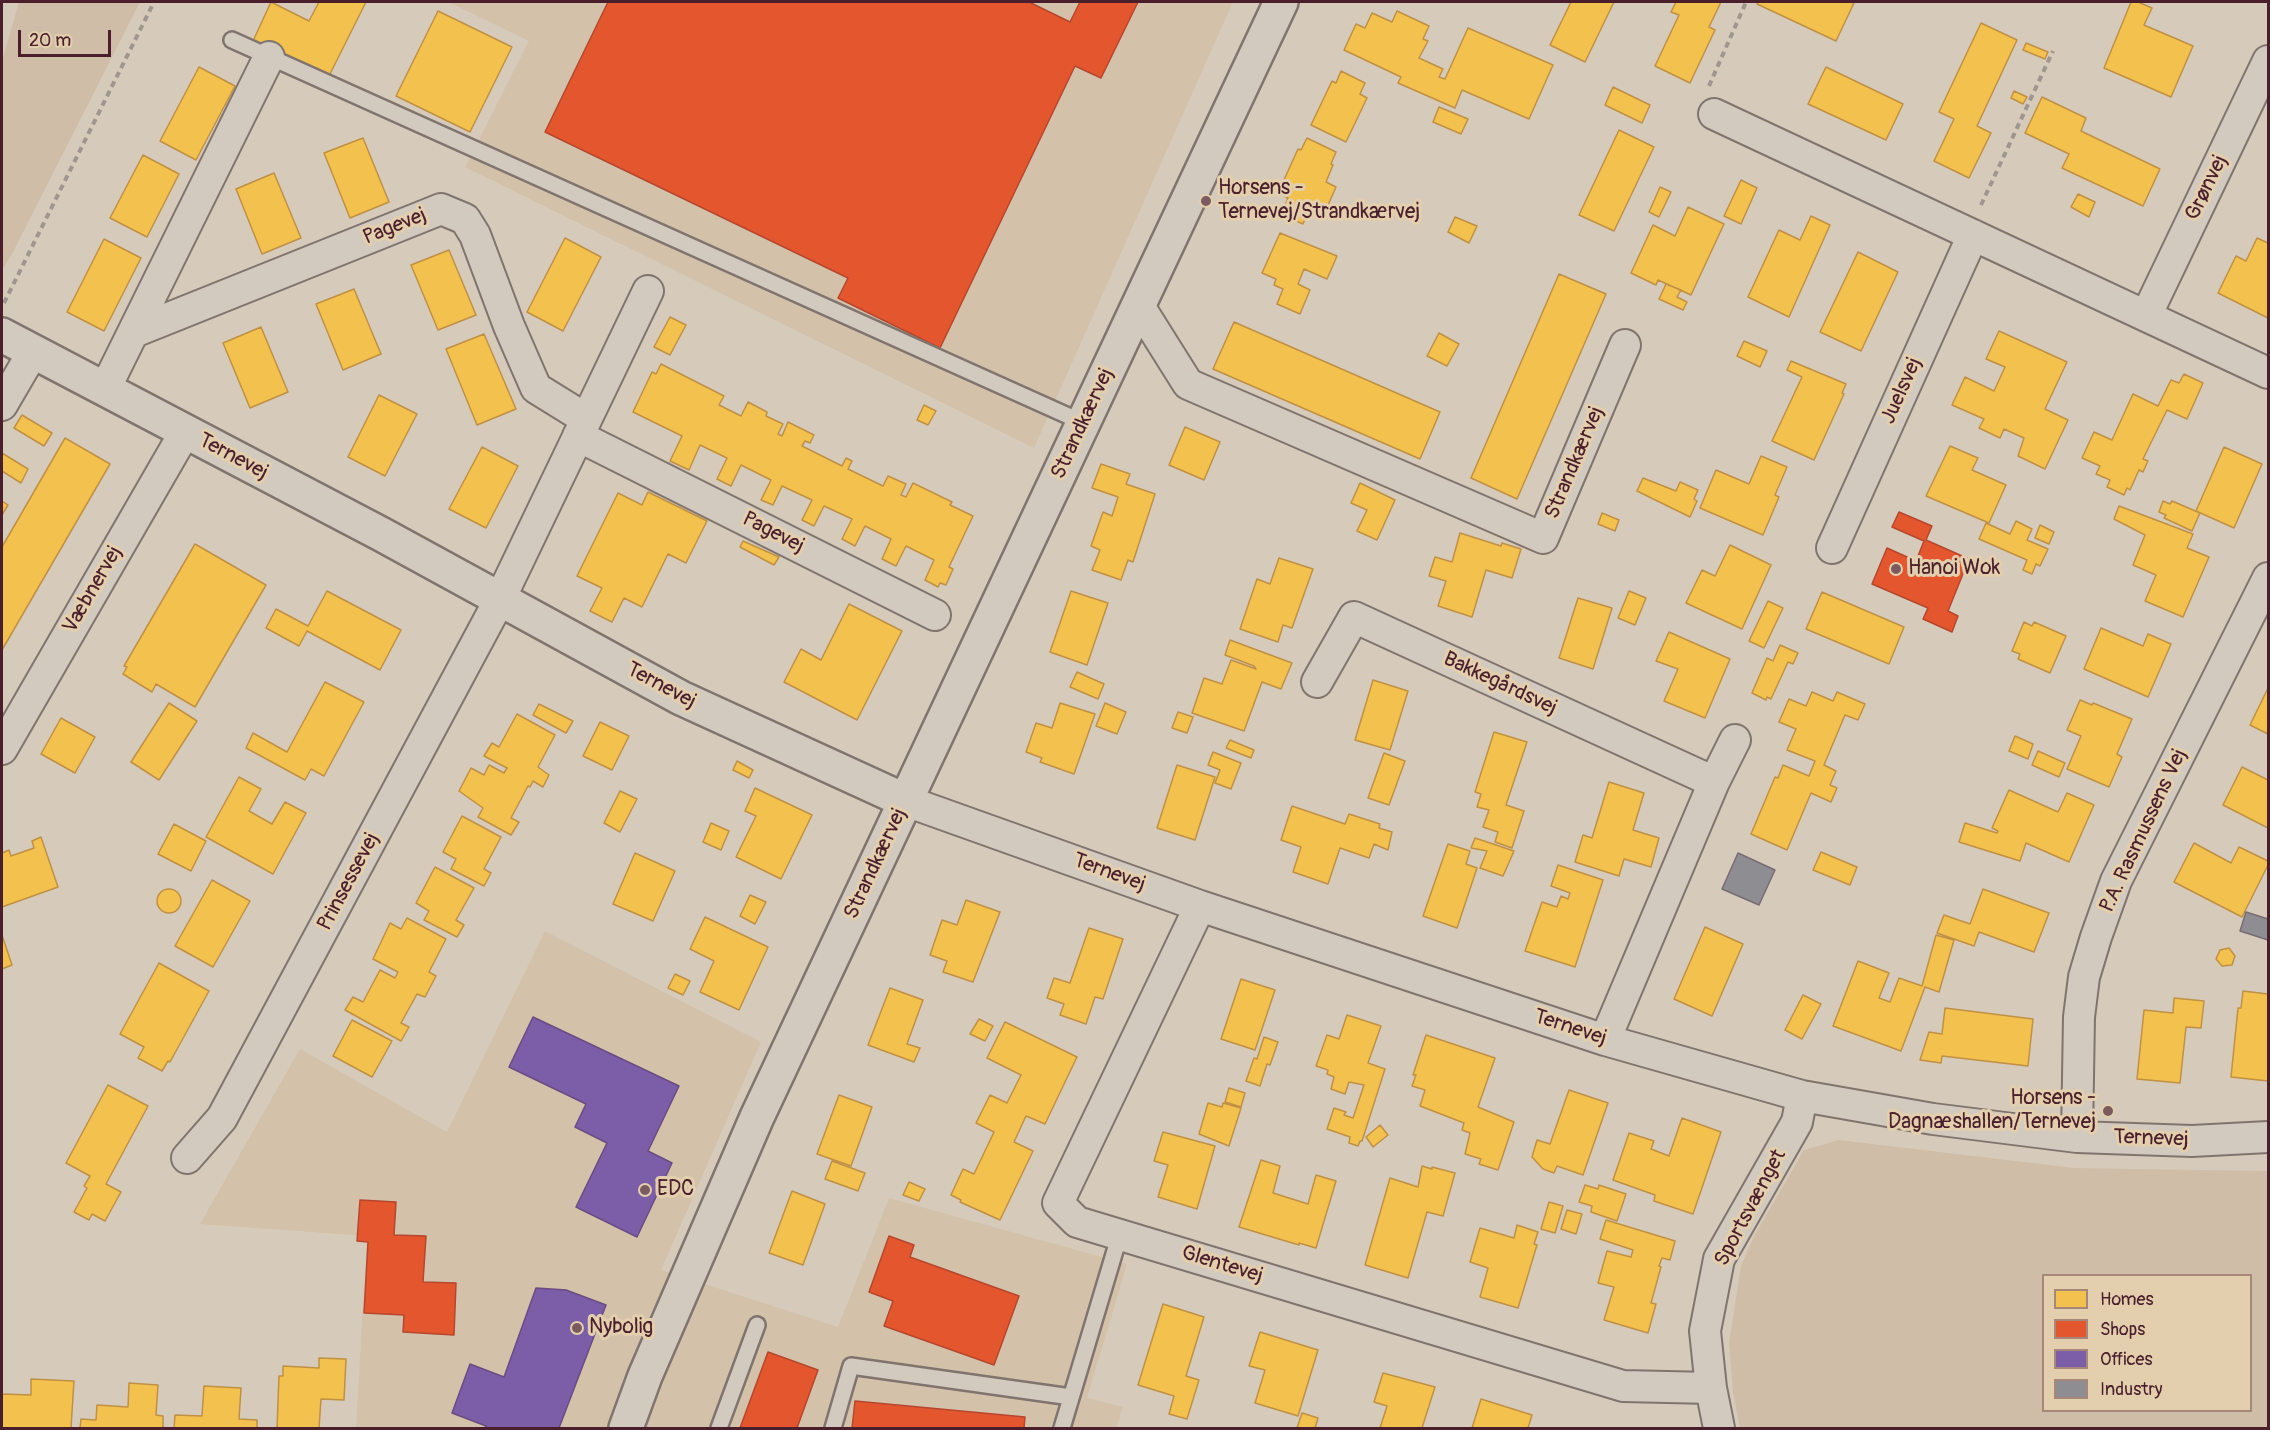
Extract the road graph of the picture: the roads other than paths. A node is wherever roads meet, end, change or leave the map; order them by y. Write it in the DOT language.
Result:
graph roads {
  1 [pos="1281,2"];
  2 [pos="232,40"];
  3 [pos="269,57"];
  4 [pos="2268,61"];
  5 [pos="1714,114"];
  6 [pos="1973,235"];
  7 [pos="648,291"];
  8 [pos="1138,306"];
  9 [pos="2146,316"];
  10 [pos="134,332"];
  11 [pos="2,335"];
  12 [pos="1625,345"];
  13 [pos="33,352"];
  14 [pos="2268,373"];
  15 [pos="105,389"];
  16 [pos="2,405"];
  17 [pos="1084,423"];
  18 [pos="582,428"];
  19 [pos="185,432"];
  20 [pos="1832,548"];
  21 [pos="2268,578"];
  22 [pos="500,599"];
  23 [pos="935,615"];
  24 [pos="1317,682"];
  25 [pos="1735,740"];
  26 [pos="2,748"];
  27 [pos="1714,782"];
  28 [pos="906,801"];
  29 [pos="1200,906"];
  30 [pos="1605,1040"];
  31 [pos="1802,1096"];
  32 [pos="2077,1137"];
  33 [pos="2268,1137"];
  34 [pos="187,1158"];
  35 [pos="1120,1234"];
  36 [pos="757,1325"];
  37 [pos="1711,1388"];
  38 [pos="1071,1397"];
  39 [pos="626,1428"];
  40 [pos="719,1428"];
  41 [pos="833,1428"];
  42 [pos="1062,1428"];
  43 [pos="1719,1428"];
  1 -- 8 [label="main road, Strandkærvej"];
  2 -- 3 [label="lane"];
  3 -- 10 [label="street"];
  3 -- 17 [label="lane"];
  4 -- 9 [label="street, Grønvej"];
  5 -- 6 [label="street"];
  6 -- 9 [label="street"];
  6 -- 20 [label="street, Juelsvej"];
  7 -- 18 [label="street"];
  8 -- 12 [label="street, Strandkærvej"];
  8 -- 17 [label="main road, Strandkærvej"];
  9 -- 14 [label="street"];
  10 -- 15 [label="street"];
  10 -- 18 [label="street, Pagevej"];
  11 -- 13 [label="main road, Ternevej"];
  13 -- 15 [label="main road, Ternevej"];
  13 -- 16 [label="street"];
  15 -- 19 [label="main road, Ternevej"];
  17 -- 28 [label="main road, Strandkærvej"];
  18 -- 22 [label="street"];
  18 -- 23 [label="street, Pagevej"];
  19 -- 22 [label="main road, Ternevej"];
  19 -- 26 [label="street, Væbnervej"];
  21 -- 32 [label="street, P.A. Rasmussens Vej"];
  22 -- 28 [label="main road, Ternevej"];
  22 -- 34 [label="street, Prinsessevej"];
  24 -- 27 [label="street, Bakkegårdsvej"];
  25 -- 27 [label="street"];
  27 -- 30 [label="street"];
  28 -- 29 [label="street, Ternevej"];
  28 -- 39 [label="main road, Strandkærvej"];
  29 -- 30 [label="street, Ternevej"];
  29 -- 35 [label="street, Glentevej"];
  30 -- 31 [label="street, Ternevej"];
  31 -- 32 [label="street, Ternevej"];
  31 -- 37 [label="street, Sportsvænget"];
  32 -- 33 [label="street, Ternevej"];
  35 -- 37 [label="street, Glentevej"];
  35 -- 38 [label="lane"];
  36 -- 40 [label="lane"];
  37 -- 43 [label="street, Sportsvænget"];
  38 -- 41 [label="lane"];
  38 -- 42 [label="lane"];
}
